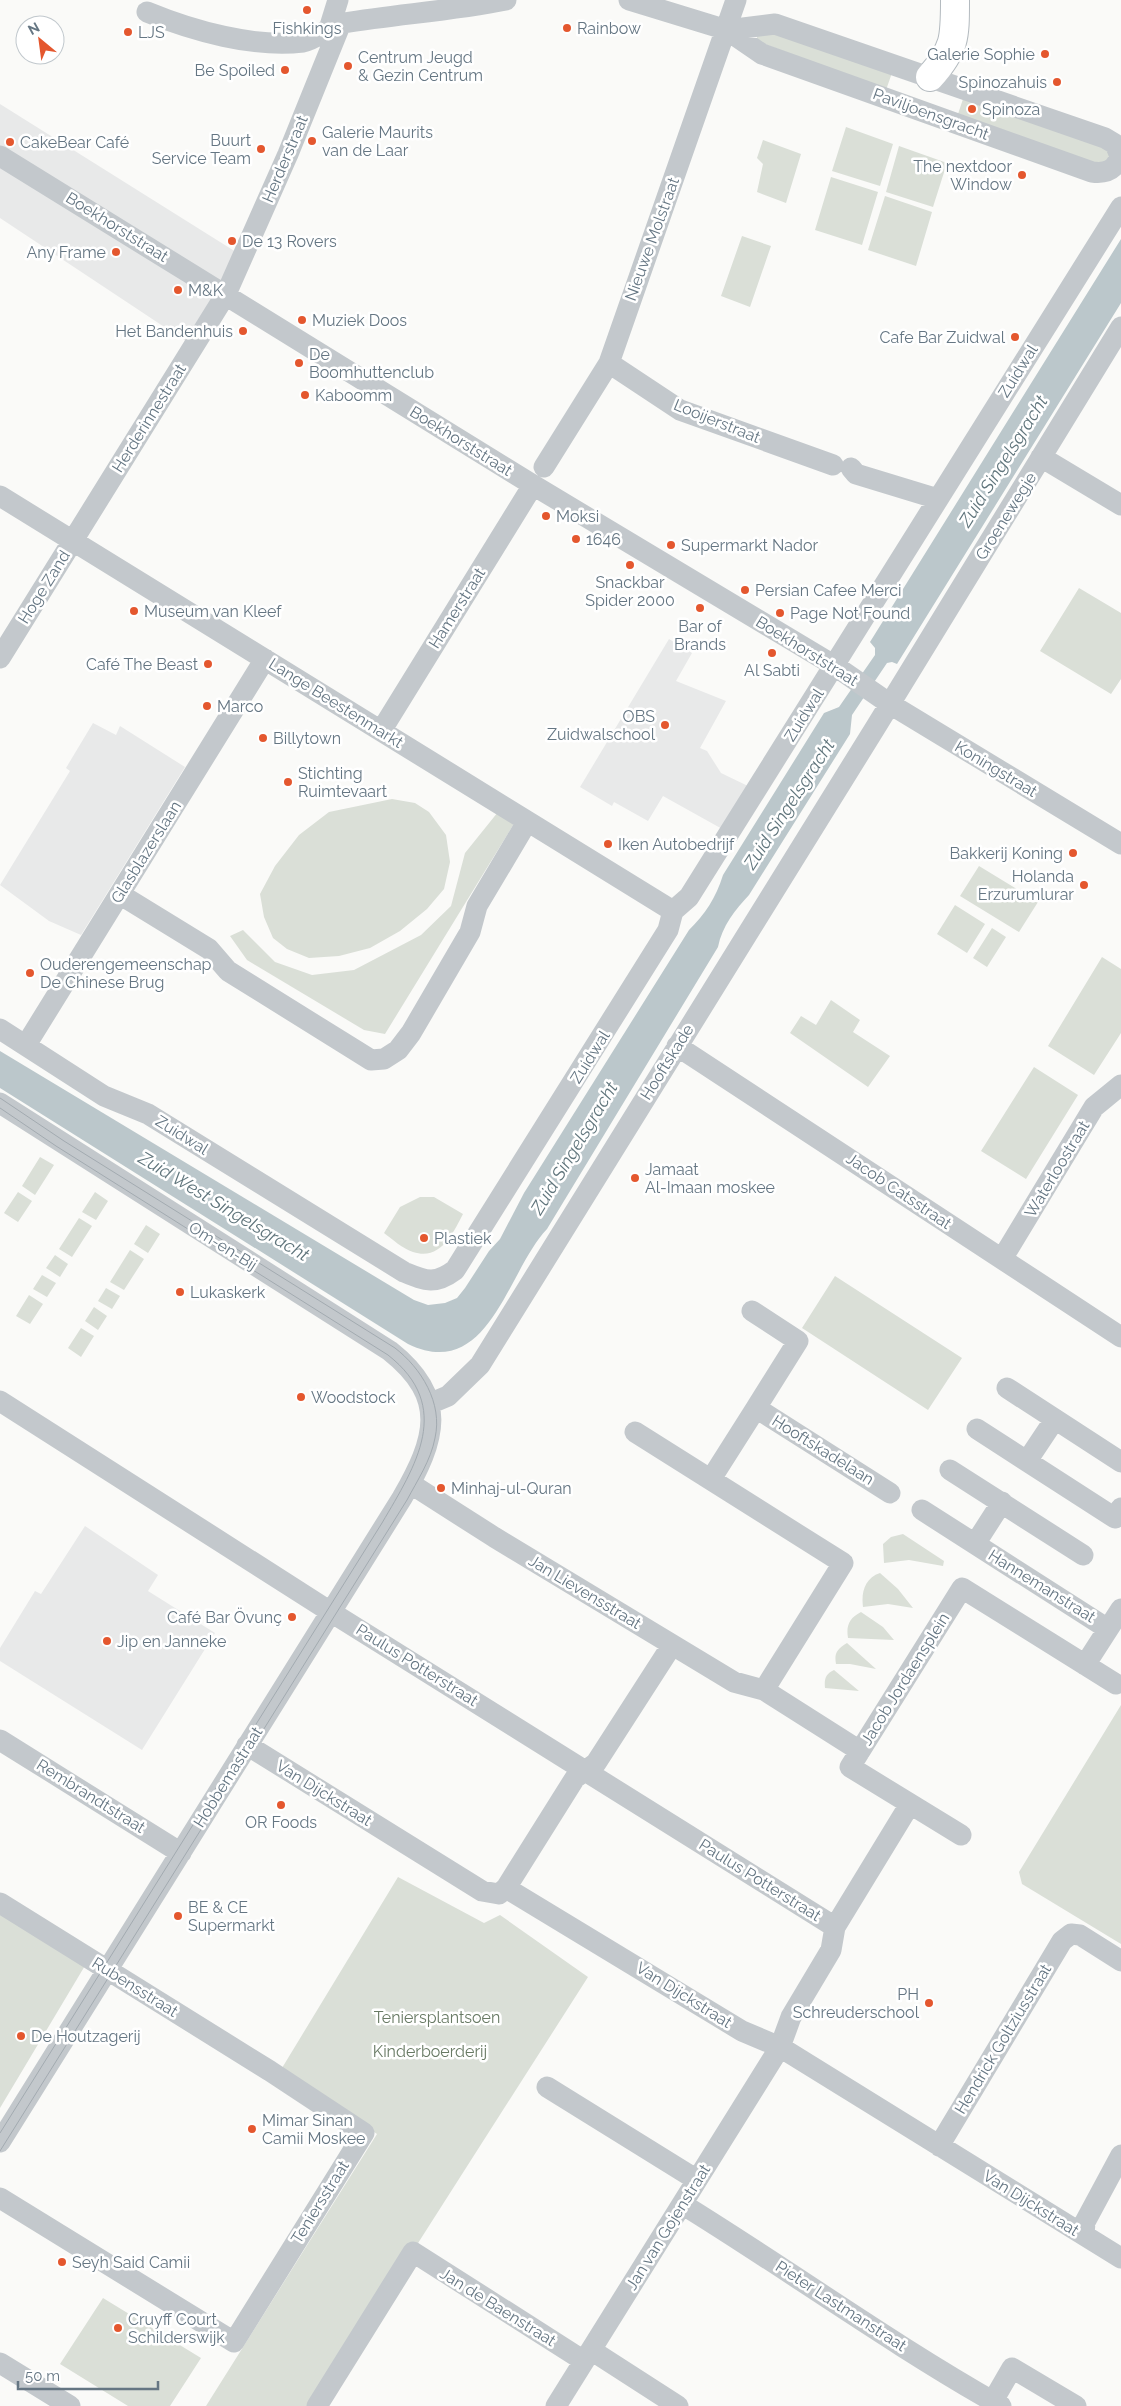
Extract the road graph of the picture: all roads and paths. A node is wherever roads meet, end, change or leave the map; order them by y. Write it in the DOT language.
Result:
graph roads {
  1 [pos="338,0"];
  2 [pos="506,0"];
  3 [pos="629,0"];
  4 [pos="736,0"];
  5 [pos="956,1"];
  6 [pos="148,12"];
  7 [pos="335,26"];
  8 [pos="727,30"];
  9 [pos="930,77"];
  10 [pos="914,108"];
  11 [pos="1118,144"];
  12 [pos="0,156"];
  13 [pos="1121,207"];
  14 [pos="226,294"];
  15 [pos="1121,327"];
  16 [pos="608,363"];
  17 [pos="1042,458"];
  18 [pos="544,467"];
  19 [pos="533,485"];
  20 [pos="0,496"];
  21 [pos="938,498"];
  22 [pos="1121,506"];
  23 [pos="72,541"];
  24 [pos="0,658"];
  25 [pos="266,659"];
  26 [pos="835,666"];
  27 [pos="881,698"];
  28 [pos="381,731"];
  29 [pos="527,822"];
  30 [pos="1118,834"];
  31 [pos="120,895"];
  32 [pos="673,911"];
  33 [pos="0,1029"];
  34 [pos="26,1045"];
  35 [pos="677,1046"];
  36 [pos="1121,1085"];
  37 [pos="0,1104"];
  38 [pos="1002,1260"];
  39 [pos="752,1311"];
  40 [pos="1121,1337"];
  41 [pos="1007,1388"];
  42 [pos="0,1401"];
  43 [pos="429,1404"];
  44 [pos="756,1408"];
  45 [pos="1055,1419"];
  46 [pos="977,1429"];
  47 [pos="635,1432"];
  48 [pos="1027,1461"];
  49 [pos="1121,1462"];
  50 [pos="950,1470"];
  51 [pos="711,1480"];
  52 [pos="411,1484"];
  53 [pos="890,1493"];
  54 [pos="1002,1502"];
  55 [pos="1121,1508"];
  56 [pos="922,1510"];
  57 [pos="975,1544"];
  58 [pos="1083,1555"];
  59 [pos="1121,1609"];
  60 [pos="330,1612"];
  61 [pos="1108,1629"];
  62 [pos="672,1645"];
  63 [pos="1085,1665"];
  64 [pos="1116,1684"];
  65 [pos="764,1690"];
  66 [pos="0,1740"];
  67 [pos="247,1746"];
  68 [pos="860,1751"];
  69 [pos="585,1769"];
  70 [pos="910,1804"];
  71 [pos="961,1835"];
  72 [pos="181,1853"];
  73 [pos="506,1888"];
  74 [pos="0,1903"];
  75 [pos="835,1927"];
  76 [pos="1121,1961"];
  77 [pos="107,1970"];
  78 [pos="780,2047"];
  79 [pos="270,2071"];
  80 [pos="547,2087"];
  81 [pos="0,2142"];
  82 [pos="939,2146"];
  83 [pos="1121,2155"];
  84 [pos="697,2180"];
  85 [pos="0,2198"];
  86 [pos="682,2204"];
  87 [pos="1084,2235"];
  88 [pos="1121,2258"];
  89 [pos="587,2356"];
  90 [pos="0,2364"];
  91 [pos="323,2404"];
  92 [pos="995,2404"];
  93 [pos="70,2406"];
  94 [pos="556,2406"];
  95 [pos="678,2406"];
  96 [pos="1076,2406"];
  1 -- 7 [label="street, Herderstraat"];
  2 -- 7 [label="street"];
  3 -- 8 [label="street, Paviljoensgracht"];
  4 -- 8 [label="street, Nieuwe Molstraat"];
  5 -- 9 [label="street"];
  6 -- 7 [label="street"];
  7 -- 14 [label="street, Herderstraat"];
  8 -- 9 [label="street, Paviljoensgracht"];
  8 -- 10 [label="street, Paviljoensgracht"];
  8 -- 16 [label="street, Nieuwe Molstraat"];
  9 -- 10 [label="street"];
  9 -- 11 [label="street, Paviljoensgracht"];
  10 -- 11 [label="street, Paviljoensgracht"];
  12 -- 14 [label="street, Boekhorststraat"];
  13 -- 21 [label="street, Zuidwal"];
  14 -- 19 [label="street, Boekhorststraat"];
  14 -- 23 [label="street, Herderinnestraat"];
  15 -- 17 [label="street, Groenewegje"];
  16 -- 18 [label="street, Nieuwe Molstraat"];
  16 -- 21 [label="street, Looijerstraat"];
  17 -- 22 [label="street"];
  17 -- 27 [label="street, Groenewegje"];
  19 -- 26 [label="street, Boekhorststraat"];
  19 -- 28 [label="street, Hamerstraat"];
  20 -- 23 [label="street, Lange Beestenmarkt"];
  21 -- 26 [label="street, Zuidwal"];
  23 -- 24 [label="street, Hoge Zand"];
  23 -- 25 [label="street, Lange Beestenmarkt"];
  25 -- 28 [label="street, Lange Beestenmarkt"];
  25 -- 31 [label="street, Glasblazerslaan"];
  26 -- 27 [label="street, Boekhorststraat"];
  26 -- 32 [label="street, Zuidwal"];
  27 -- 30 [label="street, Koningstraat"];
  27 -- 35 [label="street, Hooftskade"];
  28 -- 29 [label="street, Lange Beestenmarkt"];
  29 -- 31 [label="street"];
  29 -- 32 [label="street, Lange Beestenmarkt"];
  31 -- 34 [label="street, Glasblazerslaan"];
  32 -- 34 [label="street, Zuidwal"];
  33 -- 34 [label="street, Zuidwal"];
  35 -- 38 [label="street, Jacob Catsstraat"];
  35 -- 43 [label="street, Hooftskade"];
  36 -- 38 [label="street, Waterloostraat"];
  37 -- 43 [label="street, Om-en-Bij"];
  38 -- 40 [label="street, Jacob Catsstraat"];
  39 -- 44 [label="street, Hooftskadelaan"];
  41 -- 45 [label="street"];
  42 -- 60 [label="street, Paulus Potterstraat"];
  43 -- 52 [label="street, Hobbemastraat"];
  44 -- 51 [label="street, Hooftskadelaan"];
  44 -- 53 [label="street, Hooftskadelaan"];
  45 -- 48 [label="street"];
  45 -- 49 [label="street"];
  46 -- 48 [label="street"];
  47 -- 51 [label="street"];
  48 -- 55 [label="street"];
  50 -- 54 [label="street"];
  51 -- 65 [label="street"];
  52 -- 60 [label="street, Hobbemastraat"];
  52 -- 62 [label="street, Jan Lievensstraat"];
  54 -- 57 [label="street, Hannemanstraat"];
  54 -- 58 [label="street"];
  56 -- 57 [label="street, Hannemanstraat"];
  57 -- 61 [label="street, Hannemanstraat"];
  59 -- 61 [label="street, Hannemanstraat"];
  60 -- 67 [label="street, Hobbemastraat"];
  60 -- 69 [label="street, Paulus Potterstraat"];
  61 -- 63 [label="street, Hannemanstraat"];
  62 -- 65 [label="street, Jan Lievensstraat"];
  62 -- 69 [label="street"];
  63 -- 64 [label="street"];
  63 -- 68 [label="street, Jacob Jordaensplein"];
  65 -- 68 [label="street, Jacob Jordaensplein"];
  66 -- 72 [label="street, Rembrandtstraat"];
  67 -- 72 [label="street, Hobbemastraat"];
  67 -- 73 [label="street, Van Dijckstraat"];
  68 -- 70 [label="street"];
  69 -- 73 [label="street"];
  69 -- 75 [label="street, Paulus Potterstraat"];
  70 -- 71 [label="street"];
  70 -- 75 [label="street"];
  72 -- 77 [label="street, Hobbemastraat"];
  73 -- 78 [label="street, Van Dijckstraat"];
  74 -- 77 [label="street, Rubensstraat"];
  75 -- 78 [label="street, Jan van Gojenstraat"];
  76 -- 82 [label="street, Hendrick Goltziusstraat"];
  77 -- 79 [label="street, Rubensstraat"];
  77 -- 81 [label="street, Hobbemastraat"];
  78 -- 82 [label="street, Van Dijckstraat"];
  78 -- 84 [label="street, Jan van Gojenstraat"];
  79 -- 85 [label="street, Teniersstraat"];
  80 -- 84 [label="street"];
  82 -- 87 [label="street, Van Dijckstraat"];
  83 -- 87 [label="street"];
  84 -- 86 [label="street, Jan van Gojenstraat"];
  86 -- 89 [label="street, Jan van Gojenstraat"];
  86 -- 92 [label="street, Pieter Lastmanstraat"];
  87 -- 88 [label="street, Van Dijckstraat"];
  89 -- 91 [label="street, Jan de Baenstraat"];
  89 -- 94 [label="street, Jan van Gojenstraat"];
  89 -- 95 [label="street, Jan de Baenstraat"];
  90 -- 93 [label="street"];
  92 -- 96 [label="street"];
}
